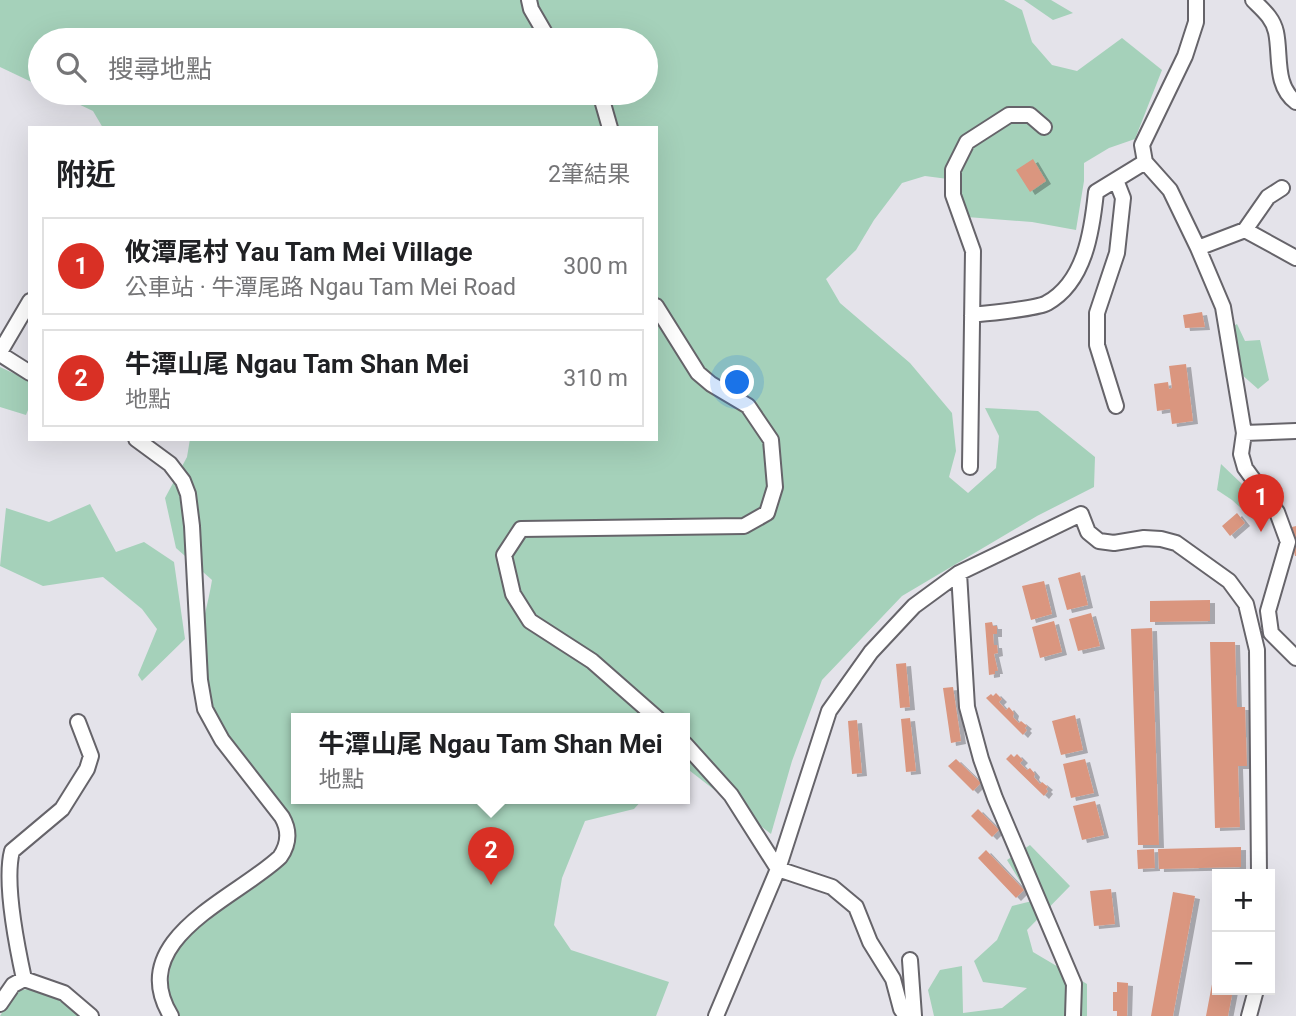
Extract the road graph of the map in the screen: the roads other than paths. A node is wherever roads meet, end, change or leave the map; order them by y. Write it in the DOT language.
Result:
graph roads {
  1 [pos="529,0"];
  2 [pos="1196,0"];
  3 [pos="1253,0"];
  4 [pos="542,28"];
  5 [pos="1296,102"];
  6 [pos="603,105"];
  7 [pos="609,126"];
  8 [pos="1044,127"];
  9 [pos="1145,162"];
  10 [pos="1116,180"];
  11 [pos="1282,188"];
  12 [pos="1245,230"];
  13 [pos="1198,248"];
  14 [pos="1296,258"];
  15 [pos="28,304"];
  16 [pos="658,309"];
  17 [pos="972,315"];
  18 [pos="0,353"];
  19 [pos="28,372"];
  20 [pos="1116,406"];
  21 [pos="1296,431"];
  22 [pos="1244,433"];
  23 [pos="139,441"];
  24 [pos="970,467"];
  25 [pos="958,573"];
  26 [pos="1296,658"];
  27 [pos="651,713"];
  28 [pos="78,722"];
  29 [pos="690,749"];
  30 [pos="778,869"];
  31 [pos="1259,869"];
  32 [pos="910,960"];
  33 [pos="24,979"];
  34 [pos="1255,995"];
  35 [pos="0,1004"];
  36 [pos="91,1016"];
  37 [pos="171,1016"];
  38 [pos="716,1016"];
  39 [pos="906,1016"];
  40 [pos="914,1016"];
  41 [pos="1073,1016"];
  42 [pos="1249,1016"];
  1 -- 4 [label="street"];
  2 -- 9 [label="street"];
  3 -- 5 [label="street"];
  6 -- 7 [label="street"];
  8 -- 17 [label="street"];
  9 -- 10 [label="street"];
  9 -- 13 [label="street"];
  10 -- 17 [label="street"];
  10 -- 20 [label="street"];
  11 -- 12 [label="street"];
  12 -- 13 [label="street"];
  12 -- 14 [label="street"];
  13 -- 22 [label="street"];
  15 -- 18 [label="street"];
  16 -- 27 [label="street"];
  17 -- 24 [label="street"];
  18 -- 19 [label="street"];
  21 -- 22 [label="street"];
  22 -- 26 [label="street"];
  23 -- 37 [label="street"];
  25 -- 30 [label="street"];
  25 -- 31 [label="street"];
  25 -- 41 [label="street"];
  28 -- 33 [label="street"];
  29 -- 30 [label="street"];
  30 -- 38 [label="street"];
  30 -- 39 [label="street"];
  32 -- 40 [label="street"];
  33 -- 35 [label="street"];
  33 -- 36 [label="street"];
  34 -- 42 [label="street"];
}
